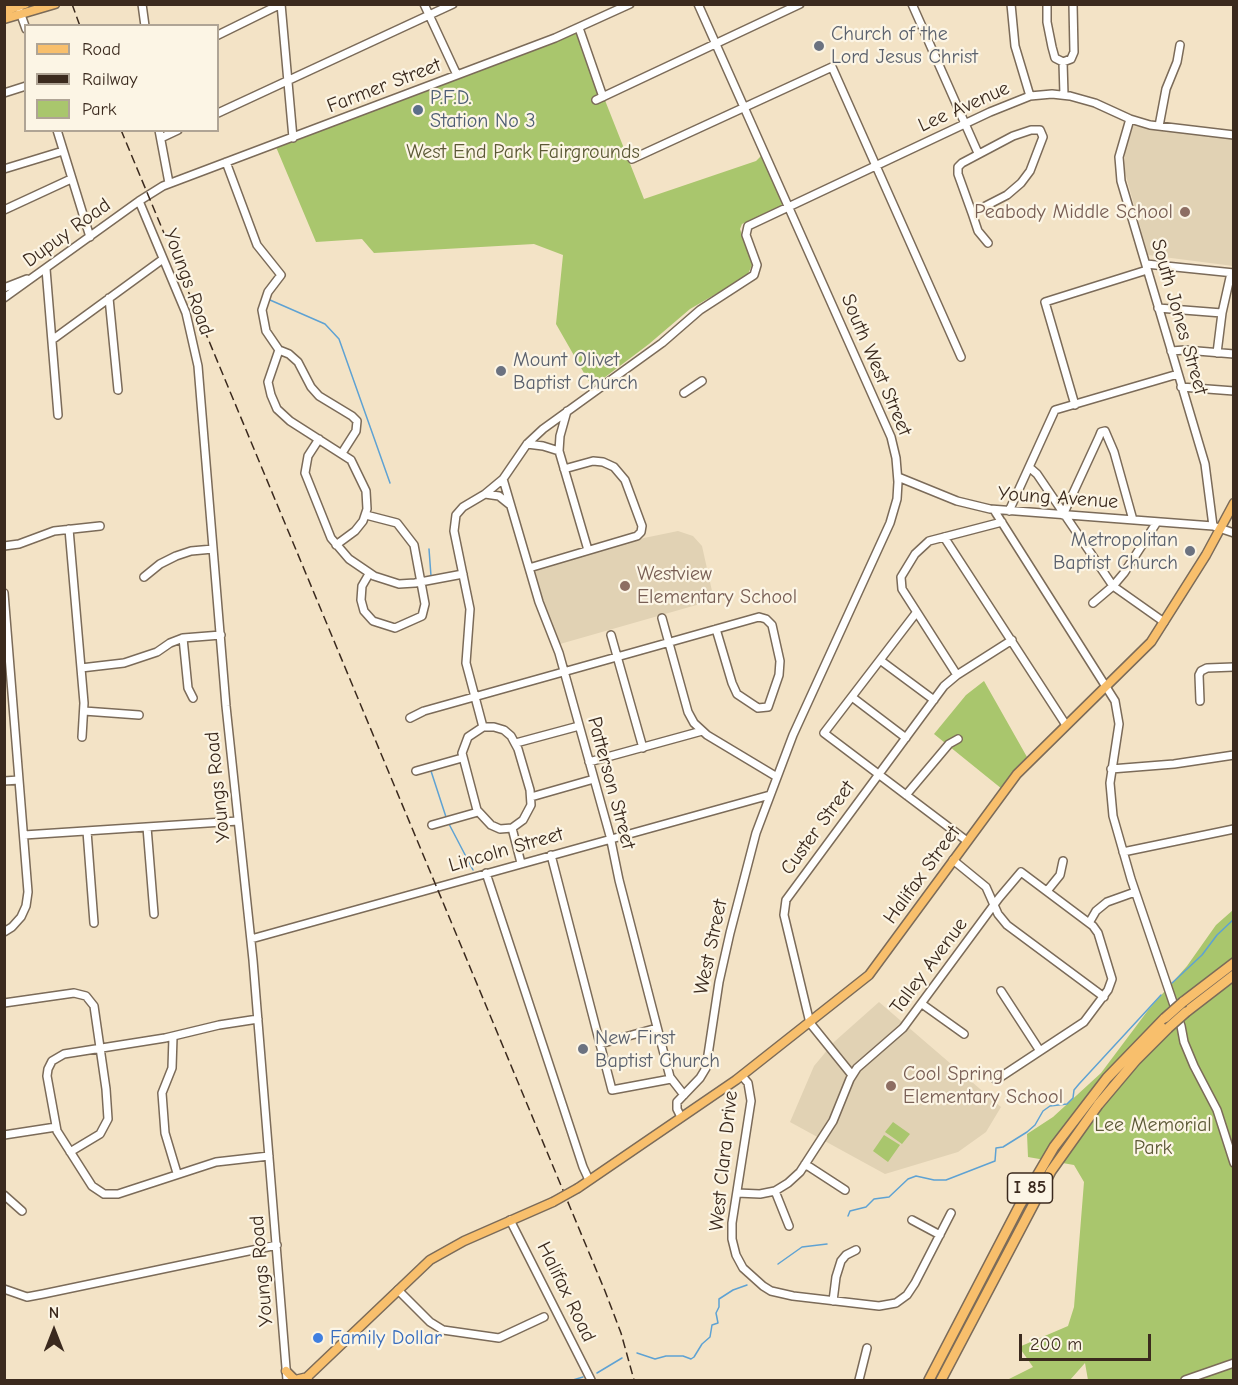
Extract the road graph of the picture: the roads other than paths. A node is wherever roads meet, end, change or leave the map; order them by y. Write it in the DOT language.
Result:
graph roads {
  1 [pos="55,4"];
  2 [pos="142,4"];
  3 [pos="424,4"];
  4 [pos="453,4"];
  5 [pos="630,4"];
  6 [pos="698,4"];
  7 [pos="800,4"];
  8 [pos="912,4"];
  9 [pos="1011,4"];
  10 [pos="1047,4"];
  11 [pos="1073,4"];
  12 [pos="281,5"];
  13 [pos="22,8"];
  14 [pos="4,11"];
  15 [pos="429,15"];
  16 [pos="4,19"];
  17 [pos="25,24"];
  18 [pos="145,24"];
  19 [pos="579,28"];
  20 [pos="219,35"];
  21 [pos="716,44"];
  22 [pos="1180,45"];
  23 [pos="1064,62"];
  24 [pos="457,75"];
  25 [pos="287,81"];
  26 [pos="24,87"];
  27 [pos="4,93"];
  28 [pos="1064,95"];
  29 [pos="1030,96"];
  30 [pos="744,108"];
  31 [pos="219,113"];
  32 [pos="1130,119"];
  33 [pos="965,123"];
  34 [pos="1159,126"];
  35 [pos="58,132"];
  36 [pos="160,134"];
  37 [pos="1233,135"];
  38 [pos="293,138"];
  39 [pos="63,151"];
  40 [pos="978,153"];
  41 [pos="632,159"];
  42 [pos="226,162"];
  43 [pos="876,165"];
  44 [pos="4,169"];
  45 [pos="71,179"];
  46 [pos="169,183"];
  47 [pos="149,194"];
  48 [pos="139,201"];
  49 [pos="788,207"];
  50 [pos="4,210"];
  51 [pos="972,213"];
  52 [pos="90,237"];
  53 [pos="988,243"];
  54 [pos="163,259"];
  55 [pos="1147,267"];
  56 [pos="46,268"];
  57 [pos="1232,273"];
  58 [pos="38,274"];
  59 [pos="4,288"];
  60 [pos="4,298"];
  61 [pos="109,298"];
  62 [pos="1158,308"];
  63 [pos="1222,314"];
  64 [pos="52,340"];
  65 [pos="279,350"];
  66 [pos="1171,351"];
  67 [pos="1217,353"];
  68 [pos="1233,354"];
  69 [pos="961,357"];
  70 [pos="1178,374"];
  71 [pos="702,381"];
  72 [pos="1181,387"];
  73 [pos="117,390"];
  74 [pos="1233,391"];
  75 [pos="684,393"];
  76 [pos="1075,405"];
  77 [pos="567,411"];
  78 [pos="58,416"];
  79 [pos="319,439"];
  80 [pos="527,444"];
  81 [pos="559,451"];
  82 [pos="342,453"];
  83 [pos="1029,467"];
  84 [pos="564,469"];
  85 [pos="898,477"];
  86 [pos="503,479"];
  87 [pos="485,494"];
  88 [pos="1233,503"];
  89 [pos="511,506"];
  90 [pos="994,510"];
  91 [pos="1009,511"];
  92 [pos="366,515"];
  93 [pos="1063,515"];
  94 [pos="1133,520"];
  95 [pos="1002,522"];
  96 [pos="1157,522"];
  97 [pos="100,526"];
  98 [pos="1217,527"];
  99 [pos="69,529"];
  100 [pos="1233,533"];
  101 [pos="944,537"];
  102 [pos="336,545"];
  103 [pos="4,546"];
  104 [pos="213,549"];
  105 [pos="588,550"];
  106 [pos="529,568"];
  107 [pos="369,574"];
  108 [pos="463,574"];
  109 [pos="144,577"];
  110 [pos="421,582"];
  111 [pos="1113,586"];
  112 [pos="4,593"];
  113 [pos="1093,603"];
  114 [pos="916,613"];
  115 [pos="662,618"];
  116 [pos="1164,622"];
  117 [pos="716,629"];
  118 [pos="221,635"];
  119 [pos="611,635"];
  120 [pos="183,638"];
  121 [pos="1011,640"];
  122 [pos="668,642"];
  123 [pos="618,657"];
  124 [pos="880,660"];
  125 [pos="1233,667"];
  126 [pos="81,668"];
  127 [pos="564,672"];
  128 [pos="957,675"];
  129 [pos="1107,687"];
  130 [pos="13,695"];
  131 [pos="4,697"];
  132 [pos="474,697"];
  133 [pos="852,697"];
  134 [pos="193,698"];
  135 [pos="934,700"];
  136 [pos="1200,701"];
  137 [pos="84,711"];
  138 [pos="139,715"];
  139 [pos="410,718"];
  140 [pos="1066,725"];
  141 [pos="579,726"];
  142 [pos="483,728"];
  143 [pos="702,731"];
  144 [pos="81,737"];
  145 [pos="906,738"];
  146 [pos="958,739"];
  147 [pos="516,743"];
  148 [pos="643,748"];
  149 [pos="1233,755"];
  150 [pos="462,758"];
  151 [pos="589,762"];
  152 [pos="1111,769"];
  153 [pos="416,771"];
  154 [pos="879,774"];
  155 [pos="777,777"];
  156 [pos="19,780"];
  157 [pos="594,780"];
  158 [pos="4,781"];
  159 [pos="770,795"];
  160 [pos="906,795"];
  161 [pos="531,797"];
  162 [pos="478,812"];
  163 [pos="238,821"];
  164 [pos="432,825"];
  165 [pos="147,827"];
  166 [pos="513,828"];
  167 [pos="1233,829"];
  168 [pos="87,831"];
  169 [pos="24,835"];
  170 [pos="610,838"];
  171 [pos="967,841"];
  172 [pos="1123,852"];
  173 [pos="551,855"];
  174 [pos="953,860"];
  175 [pos="1063,861"];
  176 [pos="521,863"];
  177 [pos="486,873"];
  178 [pos="1047,891"];
  179 [pos="1135,892"];
  180 [pos="994,905"];
  181 [pos="154,914"];
  182 [pos="94,923"];
  183 [pos="1089,923"];
  184 [pos="4,932"];
  185 [pos="251,939"];
  186 [pos="1233,963"];
  187 [pos="1233,975"];
  188 [pos="1001,991"];
  189 [pos="1104,997"];
  190 [pos="4,1003"];
  191 [pos="922,1004"];
  192 [pos="258,1019"];
  193 [pos="810,1023"];
  194 [pos="657,1028"];
  195 [pos="964,1034"];
  196 [pos="173,1037"];
  197 [pos="600,1044"];
  198 [pos="101,1048"];
  199 [pos="1040,1051"];
  200 [pos="852,1075"];
  201 [pos="742,1076"];
  202 [pos="670,1079"];
  203 [pos="996,1080"];
  204 [pos="684,1095"];
  205 [pos="681,1117"];
  206 [pos="56,1127"];
  207 [pos="4,1135"];
  208 [pos="70,1152"];
  209 [pos="269,1156"];
  210 [pos="1233,1163"];
  211 [pos="805,1164"];
  212 [pos="177,1173"];
  213 [pos="589,1180"];
  214 [pos="845,1190"];
  215 [pos="775,1191"];
  216 [pos="737,1193"];
  217 [pos="4,1195"];
  218 [pos="22,1211"];
  219 [pos="951,1213"];
  220 [pos="510,1220"];
  221 [pos="912,1221"];
  222 [pos="789,1226"];
  223 [pos="939,1235"];
  224 [pos="277,1245"];
  225 [pos="856,1250"];
  226 [pos="4,1289"];
  227 [pos="398,1290"];
  228 [pos="833,1301"];
  229 [pos="544,1317"];
  230 [pos="867,1348"];
  231 [pos="1233,1363"];
  232 [pos="287,1376"];
  233 [pos="307,1378"];
  234 [pos="591,1380"];
  235 [pos="859,1380"];
  236 [pos="929,1380"];
  237 [pos="940,1380"];
  238 [pos="1185,1380"];
  1 -- 13 [label="main road"];
  2 -- 18 [label="street"];
  3 -- 15 [label="street"];
  4 -- 15 [label="street"];
  5 -- 19 [label="street, Farmer Street"];
  6 -- 21 [label="street, South West Street"];
  7 -- 21 [label="street"];
  8 -- 33 [label="street"];
  9 -- 29 [label="street"];
  10 -- 23 [label="street"];
  11 -- 23 [label="street"];
  12 -- 20 [label="street"];
  12 -- 25 [label="street"];
  13 -- 14 [label="main road"];
  13 -- 16 [label="main road"];
  13 -- 17 [label="street"];
  15 -- 24 [label="street"];
  15 -- 25 [label="street"];
  19 -- 21 [label="street"];
  19 -- 24 [label="street, Farmer Street"];
  21 -- 30 [label="street, South West Street"];
  22 -- 34 [label="street"];
  23 -- 28 [label="street"];
  24 -- 38 [label="street, Farmer Street"];
  25 -- 31 [label="street"];
  25 -- 38 [label="street"];
  26 -- 27 [label="street"];
  28 -- 29 [label="street, Lee Avenue"];
  28 -- 32 [label="street, Lee Avenue"];
  29 -- 33 [label="street, Lee Avenue"];
  30 -- 41 [label="street"];
  30 -- 43 [label="street"];
  30 -- 49 [label="street, South West Street"];
  32 -- 34 [label="street, Lee Avenue"];
  32 -- 55 [label="street, South Jones Street"];
  33 -- 40 [label="street"];
  33 -- 43 [label="street, Lee Avenue"];
  34 -- 37 [label="street, Lee Avenue"];
  35 -- 39 [label="street"];
  36 -- 46 [label="street"];
  38 -- 42 [label="street, Farmer Street"];
  39 -- 44 [label="street"];
  39 -- 45 [label="street"];
  40 -- 51 [label="street"];
  40 -- 51 [label="street"];
  42 -- 46 [label="street, Farmer Street"];
  42 -- 65 [label="street"];
  43 -- 49 [label="street, Lee Avenue"];
  43 -- 69 [label="street"];
  45 -- 50 [label="street"];
  45 -- 52 [label="street"];
  46 -- 47 [label="street, Farmer Street"];
  47 -- 48 [label="street, Dupuy Road"];
  48 -- 52 [label="street, Dupuy Road"];
  48 -- 54 [label="street, Youngs Road"];
  49 -- 77 [label="street, Lee Avenue"];
  49 -- 85 [label="street, South West Street"];
  51 -- 53 [label="street"];
  52 -- 56 [label="street, Dupuy Road"];
  54 -- 61 [label="street"];
  54 -- 104 [label="street, Youngs Road"];
  55 -- 57 [label="street"];
  55 -- 62 [label="street, South Jones Street"];
  55 -- 76 [label="street"];
  56 -- 58 [label="street, Dupuy Road"];
  56 -- 64 [label="street"];
  57 -- 63 [label="street"];
  58 -- 59 [label="street"];
  58 -- 60 [label="street, Dupuy Road"];
  61 -- 64 [label="street"];
  61 -- 73 [label="street"];
  62 -- 63 [label="street"];
  62 -- 66 [label="street, South Jones Street"];
  63 -- 67 [label="street"];
  64 -- 78 [label="street"];
  65 -- 79 [label="street"];
  65 -- 82 [label="street"];
  66 -- 67 [label="street"];
  66 -- 70 [label="street, South Jones Street"];
  67 -- 68 [label="street"];
  70 -- 72 [label="street, South Jones Street"];
  70 -- 76 [label="street"];
  71 -- 75 [label="street"];
  72 -- 74 [label="street"];
  72 -- 98 [label="street, South Jones Street"];
  76 -- 83 [label="street"];
  77 -- 80 [label="street"];
  77 -- 81 [label="street"];
  79 -- 82 [label="street"];
  79 -- 102 [label="street"];
  80 -- 81 [label="street"];
  80 -- 86 [label="street"];
  81 -- 84 [label="street"];
  82 -- 92 [label="street"];
  83 -- 91 [label="street"];
  83 -- 93 [label="street"];
  84 -- 105 [label="street"];
  84 -- 105 [label="street"];
  85 -- 90 [label="street, Young Avenue"];
  85 -- 155 [label="street, South West Street"];
  86 -- 87 [label="street"];
  86 -- 89 [label="street, Patterson Street"];
  87 -- 89 [label="street"];
  87 -- 108 [label="street"];
  88 -- 98 [label="main road, Halifax Street"];
  89 -- 106 [label="street, Patterson Street"];
  90 -- 91 [label="street, Young Avenue"];
  90 -- 95 [label="street"];
  91 -- 93 [label="street, Young Avenue"];
  92 -- 102 [label="street"];
  92 -- 110 [label="street"];
  93 -- 94 [label="street, Young Avenue"];
  93 -- 94 [label="street"];
  93 -- 111 [label="street"];
  94 -- 96 [label="street, Young Avenue"];
  95 -- 101 [label="street"];
  95 -- 129 [label="street"];
  96 -- 98 [label="street, Young Avenue"];
  96 -- 111 [label="street"];
  97 -- 99 [label="street"];
  98 -- 100 [label="street, Young Avenue"];
  98 -- 116 [label="main road, Halifax Street"];
  99 -- 103 [label="street"];
  99 -- 126 [label="street"];
  101 -- 114 [label="street"];
  101 -- 121 [label="street"];
  102 -- 107 [label="street"];
  104 -- 109 [label="street"];
  104 -- 118 [label="street, Youngs Road"];
  105 -- 106 [label="street"];
  106 -- 127 [label="street, Patterson Street"];
  107 -- 110 [label="street"];
  107 -- 110 [label="street"];
  108 -- 110 [label="street"];
  108 -- 132 [label="street"];
  111 -- 113 [label="street"];
  111 -- 116 [label="street"];
  112 -- 130 [label="street"];
  114 -- 124 [label="street"];
  114 -- 128 [label="street"];
  115 -- 122 [label="street"];
  116 -- 129 [label="main road, Halifax Street"];
  117 -- 117 [label="street"];
  117 -- 122 [label="street"];
  118 -- 120 [label="street"];
  118 -- 163 [label="street, Youngs Road"];
  119 -- 123 [label="street"];
  120 -- 126 [label="street"];
  120 -- 134 [label="street"];
  121 -- 128 [label="street, Custer Street"];
  121 -- 140 [label="street"];
  122 -- 123 [label="street"];
  122 -- 143 [label="street"];
  123 -- 127 [label="street"];
  123 -- 148 [label="street"];
  124 -- 133 [label="street"];
  124 -- 135 [label="street"];
  125 -- 136 [label="street"];
  126 -- 137 [label="street"];
  127 -- 132 [label="street"];
  127 -- 141 [label="street, Patterson Street"];
  128 -- 135 [label="street, Custer Street"];
  129 -- 140 [label="main road, Halifax Street"];
  129 -- 152 [label="street"];
  130 -- 131 [label="street"];
  130 -- 156 [label="street"];
  132 -- 139 [label="street"];
  132 -- 142 [label="street"];
  133 -- 145 [label="street"];
  133 -- 154 [label="street"];
  135 -- 145 [label="street, Custer Street"];
  137 -- 138 [label="street"];
  137 -- 144 [label="street"];
  140 -- 171 [label="main road, Halifax Street"];
  141 -- 147 [label="street"];
  141 -- 151 [label="street, Patterson Street"];
  142 -- 147 [label="street"];
  142 -- 150 [label="street"];
  143 -- 148 [label="street"];
  143 -- 155 [label="street"];
  145 -- 154 [label="street, Custer Street"];
  146 -- 160 [label="street"];
  147 -- 161 [label="street"];
  148 -- 151 [label="street"];
  149 -- 152 [label="street"];
  150 -- 153 [label="street"];
  150 -- 162 [label="street"];
  151 -- 157 [label="street, Patterson Street"];
  152 -- 172 [label="street"];
  154 -- 160 [label="street"];
  154 -- 193 [label="street, Custer Street"];
  155 -- 159 [label="street, West Street"];
  156 -- 158 [label="street"];
  156 -- 169 [label="street"];
  157 -- 161 [label="street"];
  157 -- 170 [label="street, Patterson Street"];
  159 -- 170 [label="street, Lincoln Street"];
  159 -- 204 [label="street, West Street"];
  160 -- 171 [label="street"];
  161 -- 166 [label="street"];
  162 -- 164 [label="street"];
  162 -- 166 [label="street"];
  163 -- 165 [label="street"];
  163 -- 185 [label="street, Youngs Road"];
  165 -- 168 [label="street"];
  165 -- 181 [label="street"];
  166 -- 176 [label="street"];
  167 -- 172 [label="street"];
  168 -- 169 [label="street"];
  168 -- 182 [label="street"];
  169 -- 184 [label="street"];
  170 -- 173 [label="street, Lincoln Street"];
  170 -- 194 [label="street, Patterson Street"];
  171 -- 174 [label="main road, Halifax Street"];
  172 -- 179 [label="street"];
  173 -- 176 [label="street, Lincoln Street"];
  173 -- 197 [label="street"];
  174 -- 180 [label="street"];
  174 -- 193 [label="main road, Halifax Street"];
  175 -- 178 [label="street"];
  176 -- 177 [label="street, Lincoln Street"];
  177 -- 185 [label="street, Lincoln Street"];
  177 -- 213 [label="street"];
  178 -- 180 [label="street, Talley Avenue"];
  178 -- 183 [label="street"];
  179 -- 183 [label="street"];
  179 -- 210 [label="street"];
  180 -- 189 [label="street"];
  180 -- 191 [label="street, Talley Avenue"];
  183 -- 189 [label="street"];
  185 -- 192 [label="street, Youngs Road"];
  186 -- 236 [label="highway, I 85, bridge"];
  187 -- 237 [label="highway, I 85, bridge"];
  188 -- 199 [label="street"];
  189 -- 199 [label="street"];
  190 -- 198 [label="street"];
  191 -- 195 [label="street"];
  191 -- 200 [label="street, Talley Avenue"];
  192 -- 196 [label="street"];
  192 -- 209 [label="street, Youngs Road"];
  193 -- 200 [label="street, Custer Street"];
  193 -- 201 [label="main road, Halifax Street"];
  194 -- 197 [label="street"];
  194 -- 202 [label="street, Patterson Street"];
  196 -- 198 [label="street"];
  196 -- 212 [label="street"];
  197 -- 202 [label="street"];
  198 -- 206 [label="street"];
  198 -- 208 [label="street"];
  199 -- 203 [label="street"];
  200 -- 211 [label="street, Talley Avenue"];
  201 -- 205 [label="main road, Halifax Street"];
  201 -- 216 [label="street, West Clara Drive"];
  202 -- 204 [label="street, Patterson Street"];
  204 -- 205 [label="street"];
  205 -- 213 [label="main road, Halifax Street"];
  206 -- 207 [label="street"];
  206 -- 208 [label="street"];
  208 -- 212 [label="street"];
  209 -- 212 [label="street"];
  209 -- 224 [label="street, Youngs Road"];
  211 -- 214 [label="street"];
  211 -- 215 [label="street, Talley Avenue"];
  213 -- 220 [label="main road, Halifax Street, bridge"];
  215 -- 216 [label="street"];
  215 -- 222 [label="street"];
  216 -- 228 [label="street, West Clara Drive"];
  217 -- 218 [label="street"];
  219 -- 223 [label="street, West Clara Drive"];
  220 -- 227 [label="main road, Halifax Street"];
  220 -- 234 [label="street, Halifax Road"];
  221 -- 223 [label="street"];
  223 -- 228 [label="street, West Clara Drive"];
  224 -- 226 [label="street"];
  224 -- 232 [label="street, Youngs Road"];
  225 -- 228 [label="street"];
  227 -- 229 [label="street"];
  227 -- 233 [label="main road, Halifax Street"];
  230 -- 235 [label="street"];
  231 -- 238 [label="street"];
  232 -- 233 [label="main road"];
}
